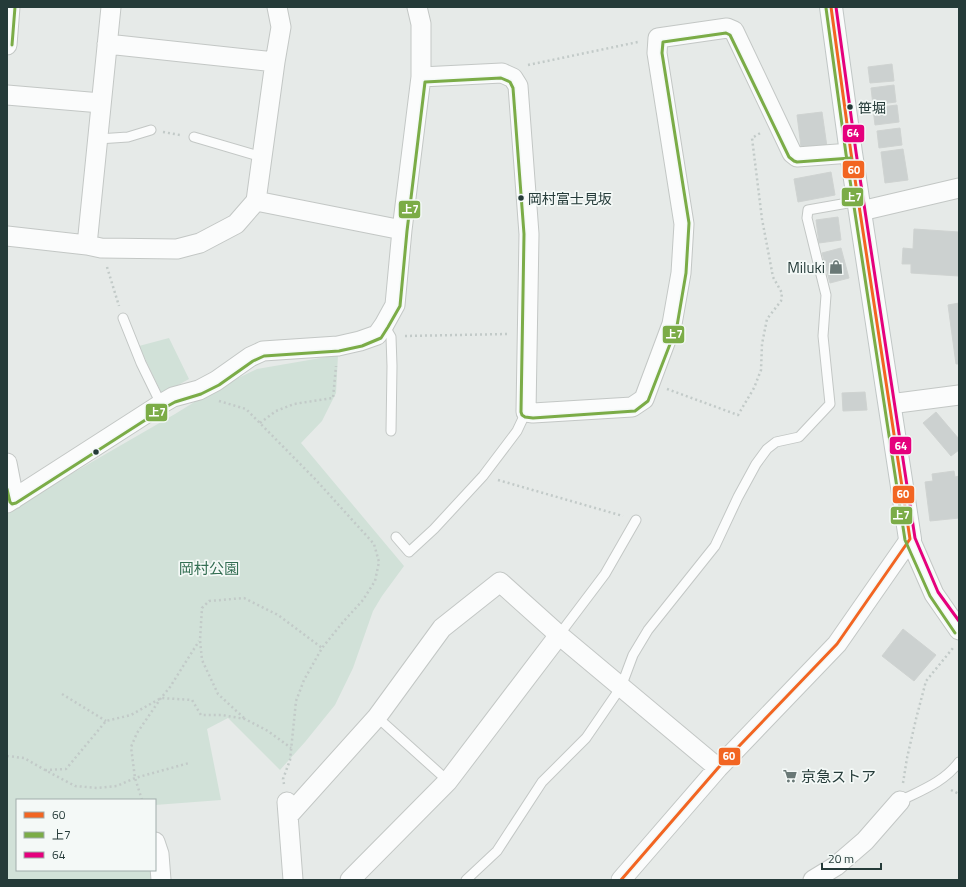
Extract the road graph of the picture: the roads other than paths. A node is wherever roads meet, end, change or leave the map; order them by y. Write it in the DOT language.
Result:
graph roads {
  1 [pos="10,7"];
  2 [pos="111,7"];
  3 [pos="277,7"];
  4 [pos="404,7"];
  5 [pos="831,7"];
  6 [pos="419,16"];
  7 [pos="107,44"];
  8 [pos="7,45"];
  9 [pos="275,62"];
  10 [pos="421,77"];
  11 [pos="7,95"];
  12 [pos="101,103"];
  13 [pos="151,130"];
  14 [pos="194,136"];
  15 [pos="98,139"];
  16 [pos="852,152"];
  17 [pos="262,157"];
  18 [pos="959,188"];
  19 [pos="256,201"];
  20 [pos="860,206"];
  21 [pos="402,230"];
  22 [pos="7,236"];
  23 [pos="94,247"];
  24 [pos="123,318"];
  25 [pos="387,331"];
  26 [pos="959,395"];
  27 [pos="160,404"];
  28 [pos="890,404"];
  29 [pos="526,412"];
  30 [pos="391,431"];
  31 [pos="7,463"];
  32 [pos="11,501"];
  33 [pos="636,520"];
  34 [pos="396,537"];
  35 [pos="910,539"];
  36 [pos="559,635"];
  37 [pos="957,638"];
  38 [pos="621,687"];
  39 [pos="377,717"];
  40 [pos="959,762"];
  41 [pos="718,768"];
  42 [pos="448,781"];
  43 [pos="900,801"];
  44 [pos="156,845"];
  45 [pos="161,880"];
  46 [pos="293,880"];
  47 [pos="350,880"];
  48 [pos="466,880"];
  49 [pos="622,880"];
  50 [pos="813,880"];
  1 -- 8 [label="street"];
  2 -- 7 [label="street"];
  3 -- 9 [label="street"];
  4 -- 6 [label="street"];
  5 -- 16 [label="street"];
  6 -- 10 [label="street"];
  7 -- 9 [label="street"];
  7 -- 12 [label="street"];
  9 -- 17 [label="street"];
  10 -- 21 [label="street"];
  10 -- 29 [label="street"];
  11 -- 12 [label="street"];
  12 -- 15 [label="street"];
  13 -- 15 [label="lane"];
  14 -- 17 [label="lane"];
  15 -- 23 [label="street"];
  16 -- 20 [label="street"];
  16 -- 29 [label="street"];
  17 -- 19 [label="street"];
  18 -- 20 [label="street"];
  19 -- 21 [label="street"];
  19 -- 23 [label="street"];
  20 -- 28 [label="street"];
  20 -- 38 [label="lane"];
  21 -- 25 [label="street"];
  22 -- 23 [label="street"];
  24 -- 27 [label="lane"];
  25 -- 27 [label="street"];
  25 -- 30 [label="lane"];
  26 -- 28 [label="street"];
  27 -- 32 [label="street"];
  28 -- 35 [label="street"];
  29 -- 34 [label="lane"];
  31 -- 32 [label="street"];
  33 -- 36 [label="lane"];
  35 -- 37 [label="street"];
  35 -- 41 [label="street"];
  36 -- 38 [label="street"];
  36 -- 39 [label="street"];
  36 -- 42 [label="street"];
  38 -- 41 [label="street"];
  38 -- 48 [label="lane"];
  39 -- 42 [label="lane"];
  39 -- 46 [label="street"];
  40 -- 43 [label="lane"];
  41 -- 49 [label="street"];
  42 -- 47 [label="street"];
  43 -- 50 [label="street"];
  44 -- 45 [label="street"];
}
